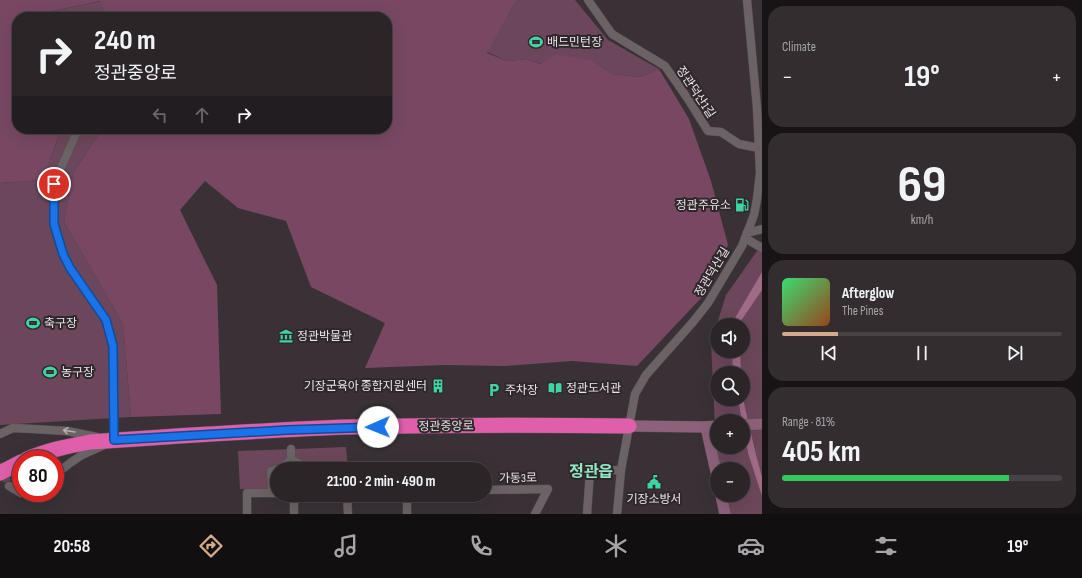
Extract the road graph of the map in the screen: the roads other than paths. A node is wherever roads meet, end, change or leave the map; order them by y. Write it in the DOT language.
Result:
graph roads {
  1 [pos="588,0"];
  2 [pos="747,0"];
  3 [pos="759,108"];
  4 [pos="76,134"];
  5 [pos="758,148"];
  6 [pos="762,229"];
  7 [pos="746,236"];
  8 [pos="762,248"];
  9 [pos="762,424"];
  10 [pos="750,425"];
  11 [pos="630,426"];
  12 [pos="710,426"];
  13 [pos="0,434"];
  14 [pos="114,440"];
  15 [pos="291,449"];
  16 [pos="52,450"];
  17 [pos="291,460"];
  18 [pos="288,462"];
  19 [pos="295,462"];
  20 [pos="12,467"];
  21 [pos="64,468"];
  22 [pos="621,470"];
  23 [pos="0,473"];
  24 [pos="9,486"];
  25 [pos="12,488"];
  26 [pos="492,490"];
  27 [pos="270,493"];
  28 [pos="294,502"];
  29 [pos="347,502"];
  30 [pos="407,502"];
  31 [pos="722,502"];
  32 [pos="247,514"];
  33 [pos="294,514"];
  34 [pos="348,514"];
  35 [pos="407,514"];
  36 [pos="535,514"];
  37 [pos="587,514"];
  38 [pos="617,514"];
  39 [pos="725,514"];
  1 -- 5 [label="street, 정관덕산1길"];
  2 -- 3 [label="street, 정관덕산길"];
  3 -- 5 [label="street, 정관덕산길"];
  4 -- 14 [label="street"];
  5 -- 7 [label="street, 정관덕산길"];
  6 -- 7 [label="street"];
  7 -- 8 [label="street"];
  7 -- 11 [label="street, 정관덕산길"];
  9 -- 10 [label="main road"];
  11 -- 12 [label="main road, 정관중앙로"];
  11 -- 14 [label="highway, 정관중앙로"];
  11 -- 22 [label="street, 정관덕산길"];
  14 -- 13 [label="street, one-way"];
  14 -- 16 [label="highway, 정관중앙로"];
  14 -- 21 [label="street"];
  15 -- 17 [label="street"];
  17 -- 18 [label="street"];
  17 -- 19 [label="street"];
  20 -- 23 [label="highway"];
  22 -- 37 [label="street"];
  22 -- 38 [label="street, 정관덕산길"];
  24 -- 25 [label="street"];
  26 -- 36 [label="street, 가동3로"];
  27 -- 32 [label="street"];
  28 -- 33 [label="street"];
  29 -- 34 [label="street"];
  30 -- 35 [label="street"];
  31 -- 39 [label="main road"];
}
